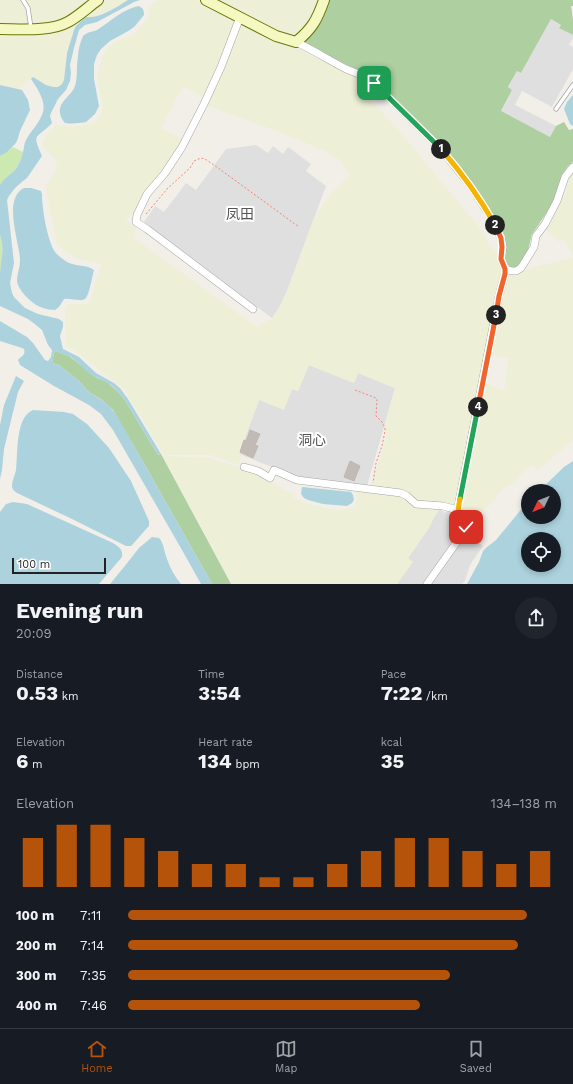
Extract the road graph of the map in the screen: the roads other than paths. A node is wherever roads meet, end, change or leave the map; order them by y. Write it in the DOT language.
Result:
graph roads {
  1 [pos="23,0"];
  2 [pos="98,0"];
  3 [pos="206,0"];
  4 [pos="324,0"];
  5 [pos="240,17"];
  6 [pos="0,29"];
  7 [pos="31,29"];
  8 [pos="296,42"];
  9 [pos="573,85"];
  10 [pos="556,109"];
  11 [pos="573,168"];
  12 [pos="505,269"];
  13 [pos="253,309"];
  14 [pos="244,467"];
  15 [pos="458,510"];
  16 [pos="427,584"];
  1 -- 7 [label="lane"];
  2 -- 7 [label="street"];
  3 -- 5 [label="street"];
  4 -- 8 [label="street"];
  5 -- 8 [label="street"];
  5 -- 13 [label="street"];
  6 -- 7 [label="street"];
  8 -- 12 [label="street"];
  9 -- 10 [label="lane"];
  11 -- 12 [label="street"];
  12 -- 15 [label="street"];
  14 -- 15 [label="street"];
  15 -- 16 [label="street"];
}
